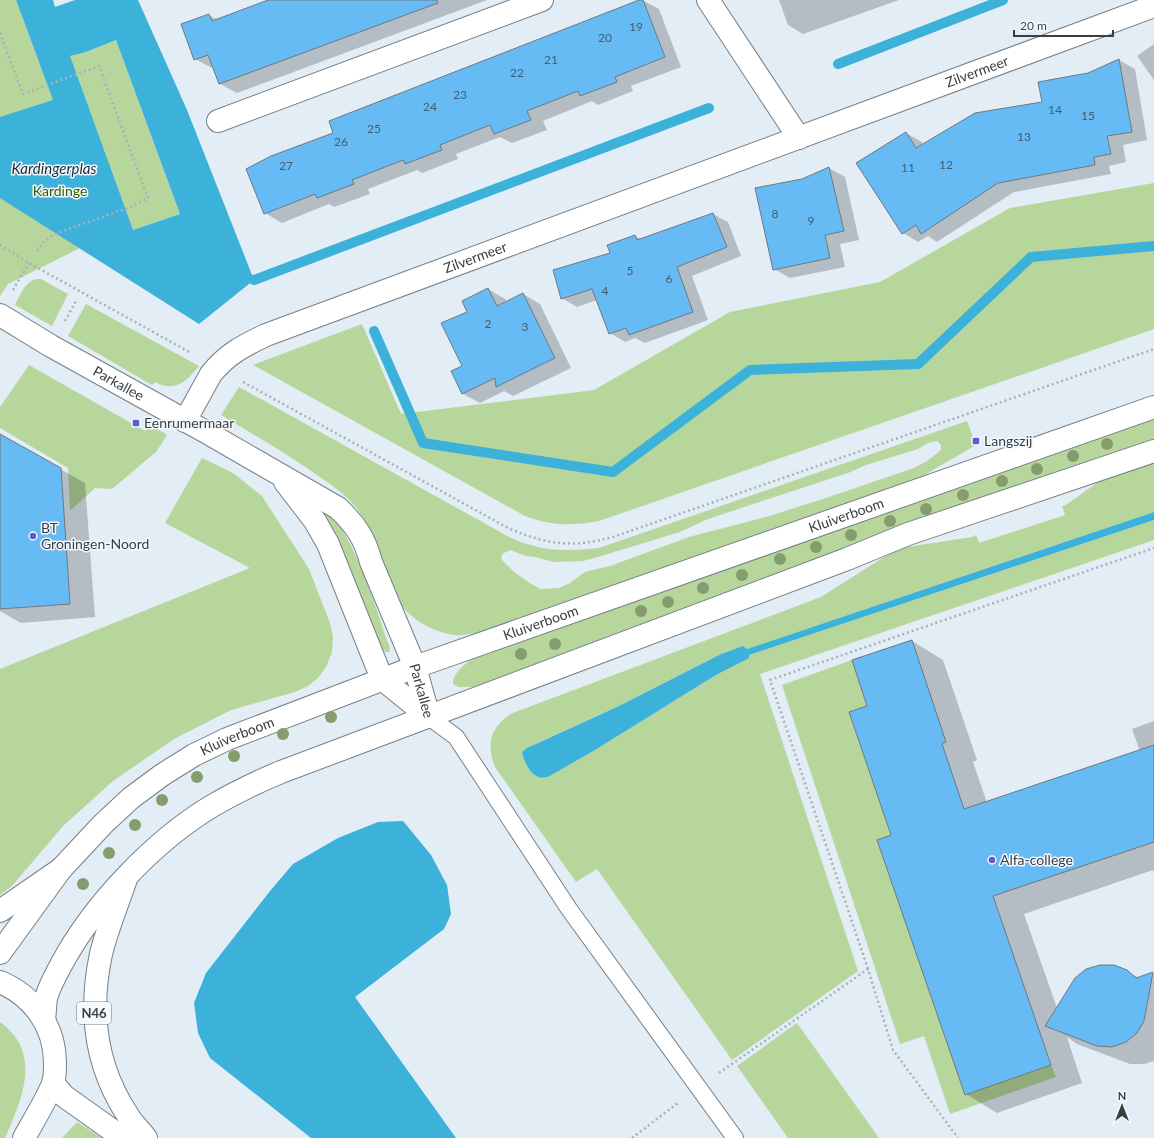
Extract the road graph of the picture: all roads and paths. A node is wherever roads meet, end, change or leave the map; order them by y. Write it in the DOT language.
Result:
graph roads {
  1 [pos="542,0"];
  2 [pos="708,0"];
  3 [pos="1154,6"];
  4 [pos="0,33"];
  5 [pos="218,121"];
  6 [pos="799,138"];
  7 [pos="0,245"];
  8 [pos="37,251"];
  9 [pos="29,263"];
  10 [pos="11,294"];
  11 [pos="77,299"];
  12 [pos="0,315"];
  13 [pos="63,324"];
  14 [pos="1154,349"];
  15 [pos="216,367"];
  16 [pos="1154,408"];
  17 [pos="185,421"];
  18 [pos="1154,451"];
  19 [pos="279,475"];
  20 [pos="1154,548"];
  21 [pos="415,666"];
  22 [pos="382,679"];
  23 [pos="429,717"];
  24 [pos="61,869"];
  25 [pos="126,879"];
  26 [pos="0,911"];
  27 [pos="0,952"];
  28 [pos="868,970"];
  29 [pos="0,982"];
  30 [pos="44,1020"];
  31 [pos="53,1083"];
  32 [pos="699,1088"];
  33 [pos="24,1138"];
  34 [pos="123,1138"];
  35 [pos="146,1138"];
  36 [pos="632,1138"];
  37 [pos="735,1138"];
  38 [pos="958,1138"];
  1 -- 5 [label="main road"];
  2 -- 6 [label="main road"];
  3 -- 6 [label="main road, Zilvermeer"];
  4 -- 8 [label="path"];
  6 -- 15 [label="main road, Zilvermeer"];
  7 -- 9 [label="path"];
  9 -- 10 [label="path"];
  9 -- 15 [label="path"];
  11 -- 13 [label="path"];
  12 -- 17 [label="main road, Parkallee"];
  14 -- 15 [label="path"];
  15 -- 17 [label="main road, Zilvermeer"];
  16 -- 21 [label="main road, Kluiverboom"];
  17 -- 19 [label="main road, Parkallee"];
  18 -- 23 [label="main road"];
  19 -- 21 [label="main road, Parkallee"];
  19 -- 22 [label="main road, Parkallee"];
  20 -- 28 [label="path"];
  21 -- 22 [label="main road, Kluiverboom"];
  21 -- 23 [label="main road, Parkallee"];
  22 -- 23 [label="main road, Parkallee"];
  22 -- 24 [label="main road, Kluiverboom"];
  23 -- 25 [label="main road"];
  23 -- 32 [label="lane"];
  24 -- 26 [label="main road"];
  24 -- 27 [label="main road, Kluiverboom"];
  25 -- 30 [label="main road"];
  25 -- 35 [label="main road, N46"];
  28 -- 32 [label="path"];
  28 -- 38 [label="path"];
  29 -- 30 [label="main road"];
  30 -- 31 [label="main road"];
  31 -- 33 [label="main road"];
  31 -- 34 [label="main road"];
  32 -- 36 [label="path"];
  32 -- 37 [label="lane"];
}
